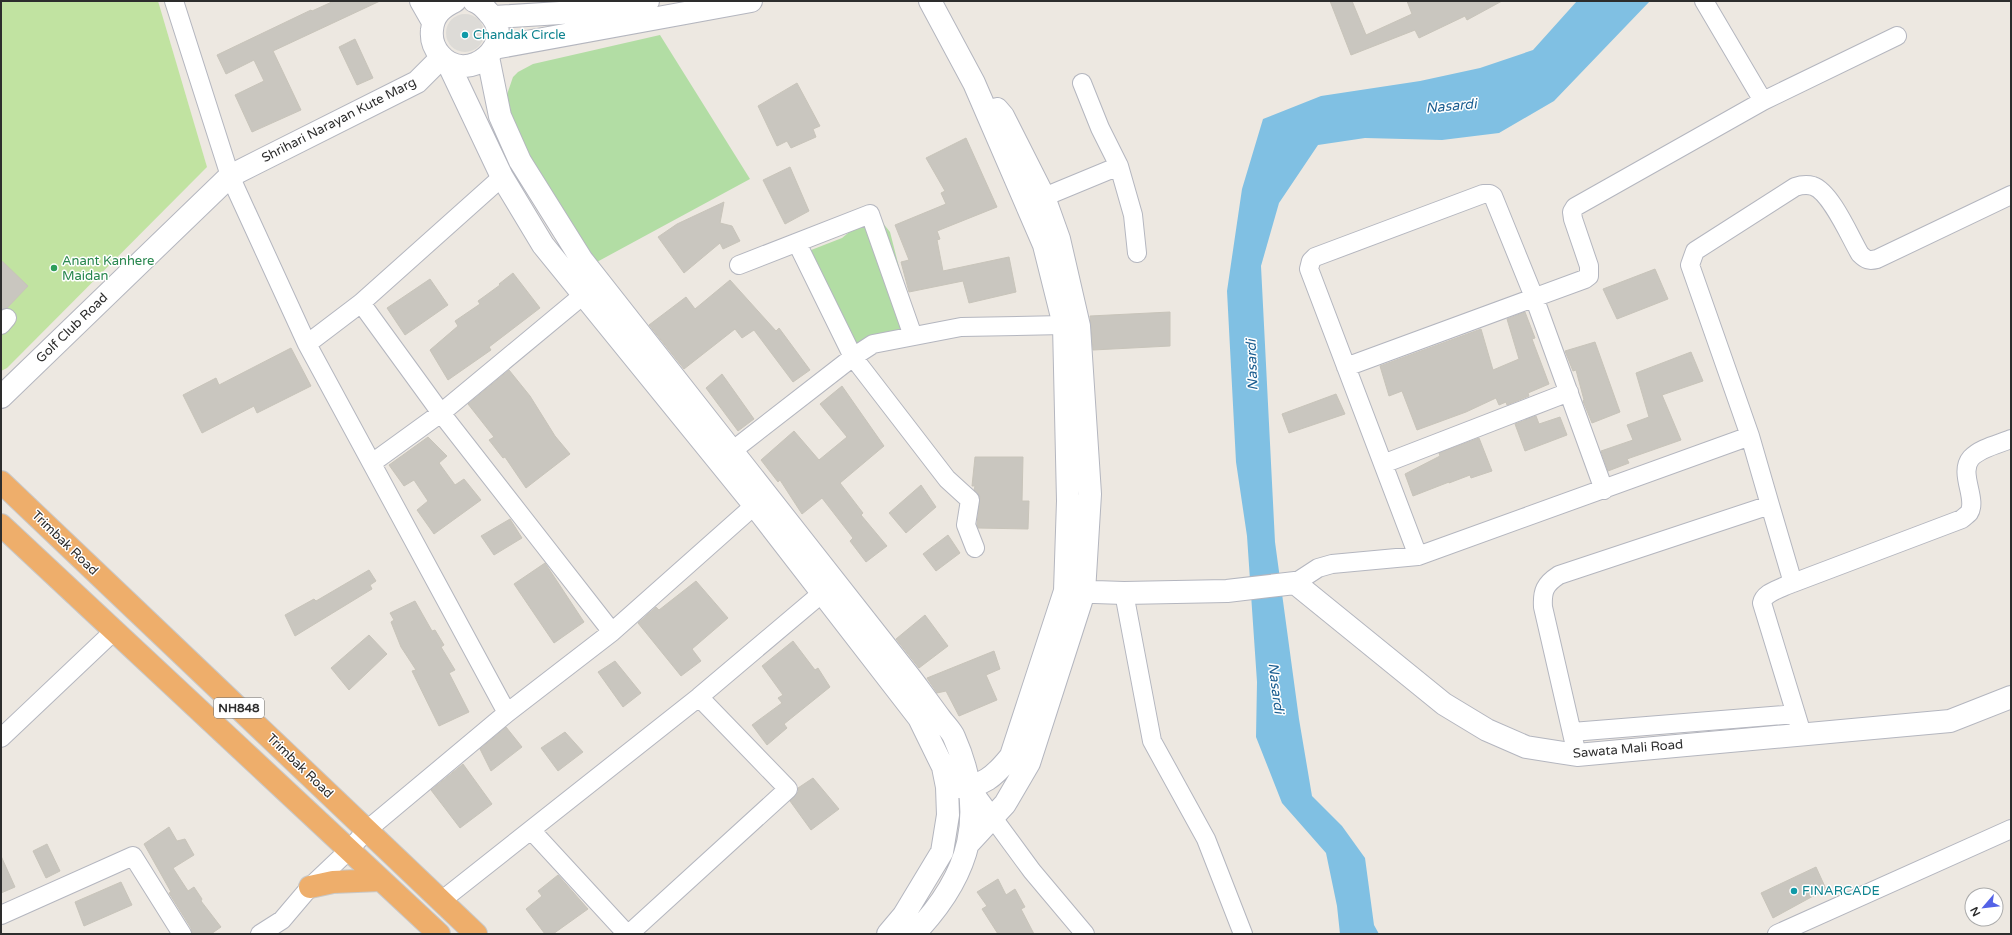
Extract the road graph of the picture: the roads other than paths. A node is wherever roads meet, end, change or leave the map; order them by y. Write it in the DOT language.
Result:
graph roads {
  1 [pos="174,1"];
  2 [pos="421,1"];
  3 [pos="455,1"];
  4 [pos="474,1"];
  5 [pos="648,1"];
  6 [pos="751,1"];
  7 [pos="930,1"];
  8 [pos="1704,1"];
  9 [pos="494,17"];
  10 [pos="433,22"];
  11 [pos="1897,36"];
  12 [pos="491,52"];
  13 [pos="444,59"];
  14 [pos="974,83"];
  15 [pos="1082,83"];
  16 [pos="1763,101"];
  17 [pos="1119,166"];
  18 [pos="230,176"];
  19 [pos="502,177"];
  20 [pos="2011,195"];
  21 [pos="1044,197"];
  22 [pos="797,243"];
  23 [pos="1136,253"];
  24 [pos="740,265"];
  25 [pos="582,296"];
  26 [pos="1534,297"];
  27 [pos="361,303"];
  28 [pos="1072,326"];
  29 [pos="913,336"];
  30 [pos="307,344"];
  31 [pos="853,356"];
  32 [pos="1346,368"];
  33 [pos="1569,392"];
  34 [pos="1,397"];
  35 [pos="441,413"];
  36 [pos="1750,436"];
  37 [pos="2011,439"];
  38 [pos="732,451"];
  39 [pos="372,463"];
  40 [pos="1383,464"];
  41 [pos="1,482"];
  42 [pos="1604,490"];
  43 [pos="760,501"];
  44 [pos="1770,506"];
  45 [pos="1,525"];
  46 [pos="975,548"];
  47 [pos="1418,556"];
  48 [pos="1295,583"];
  49 [pos="1793,583"];
  50 [pos="1075,592"];
  51 [pos="1124,593"];
  52 [pos="821,594"];
  53 [pos="114,631"];
  54 [pos="612,632"];
  55 [pos="699,697"];
  56 [pos="2011,697"];
  57 [pos="507,713"];
  58 [pos="1799,724"];
  59 [pos="1572,732"];
  60 [pos="1,738"];
  61 [pos="1577,755"];
  62 [pos="947,787"];
  63 [pos="970,788"];
  64 [pos="994,818"];
  65 [pos="2011,829"];
  66 [pos="366,830"];
  67 [pos="531,830"];
  68 [pos="968,844"];
  69 [pos="349,850"];
  70 [pos="381,880"];
  71 [pos="310,887"];
  72 [pos="441,901"];
  73 [pos="1,915"];
  74 [pos="182,934"];
  75 [pos="260,934"];
  76 [pos="439,934"];
  77 [pos="476,934"];
  78 [pos="628,934"];
  79 [pos="888,934"];
  80 [pos="914,934"];
  81 [pos="1085,934"];
  82 [pos="1243,934"];
  83 [pos="1777,934"];
  1 -- 18 [label="street"];
  2 -- 10 [label="street"];
  3 -- 10 [label="street"];
  4 -- 9 [label="street"];
  5 -- 9 [label="street"];
  6 -- 12 [label="street"];
  7 -- 14 [label="street"];
  8 -- 16 [label="street"];
  9 -- 12 [label="street"];
  10 -- 13 [label="street"];
  11 -- 16 [label="street"];
  12 -- 13 [label="street"];
  12 -- 38 [label="street"];
  13 -- 18 [label="street, Shrihari Narayan Kute Marg"];
  13 -- 19 [label="street"];
  14 -- 21 [label="street"];
  14 -- 28 [label="street"];
  15 -- 17 [label="street"];
  16 -- 26 [label="street"];
  17 -- 21 [label="street"];
  17 -- 23 [label="street"];
  18 -- 30 [label="street"];
  18 -- 34 [label="street, Golf Club Road"];
  19 -- 25 [label="street"];
  19 -- 27 [label="street"];
  20 -- 36 [label="street"];
  21 -- 28 [label="street"];
  22 -- 24 [label="street"];
  22 -- 29 [label="street"];
  22 -- 31 [label="street"];
  25 -- 35 [label="street"];
  25 -- 43 [label="street"];
  26 -- 32 [label="street"];
  26 -- 32 [label="street"];
  26 -- 33 [label="street"];
  27 -- 30 [label="street"];
  27 -- 35 [label="street"];
  28 -- 29 [label="street"];
  28 -- 50 [label="street"];
  29 -- 31 [label="street"];
  30 -- 39 [label="street"];
  31 -- 38 [label="street"];
  31 -- 46 [label="street"];
  32 -- 40 [label="street"];
  33 -- 40 [label="street"];
  33 -- 42 [label="street"];
  35 -- 39 [label="street"];
  35 -- 54 [label="street"];
  36 -- 42 [label="street"];
  36 -- 44 [label="street"];
  37 -- 49 [label="street"];
  38 -- 43 [label="street"];
  39 -- 57 [label="street"];
  40 -- 47 [label="street"];
  41 -- 66 [label="highway, Trimbak Road / NH848"];
  42 -- 47 [label="street"];
  43 -- 52 [label="street"];
  43 -- 54 [label="street"];
  43 -- 63 [label="street"];
  44 -- 49 [label="street"];
  44 -- 59 [label="street"];
  45 -- 53 [label="highway, Trimbak Road / NH848"];
  47 -- 48 [label="street"];
  48 -- 51 [label="street"];
  48 -- 61 [label="street, Sawata Mali Road"];
  49 -- 58 [label="street"];
  50 -- 51 [label="street"];
  50 -- 63 [label="street"];
  50 -- 64 [label="street"];
  51 -- 82 [label="street"];
  52 -- 55 [label="street"];
  52 -- 62 [label="street"];
  53 -- 60 [label="street"];
  53 -- 69 [label="highway, Trimbak Road / NH848"];
  54 -- 57 [label="street"];
  55 -- 67 [label="street"];
  55 -- 78 [label="street"];
  56 -- 58 [label="street, Sawata Mali Road"];
  57 -- 66 [label="street"];
  58 -- 59 [label="street"];
  58 -- 61 [label="street, Sawata Mali Road"];
  59 -- 61 [label="street"];
  62 -- 63 [label="street"];
  62 -- 79 [label="street"];
  63 -- 64 [label="street"];
  63 -- 68 [label="street"];
  64 -- 68 [label="street"];
  64 -- 81 [label="street"];
  65 -- 83 [label="street"];
  66 -- 69 [label="street"];
  66 -- 72 [label="highway, Trimbak Road / NH848"];
  67 -- 72 [label="street"];
  67 -- 78 [label="street"];
  68 -- 80 [label="street"];
  69 -- 70 [label="highway, Trimbak Road / NH848"];
  69 -- 71 [label="street"];
  70 -- 71 [label="highway"];
  70 -- 76 [label="highway, Trimbak Road / NH848"];
  71 -- 75 [label="street"];
  72 -- 77 [label="highway, Trimbak Road / NH848"];
  73 -- 74 [label="street"];
}
